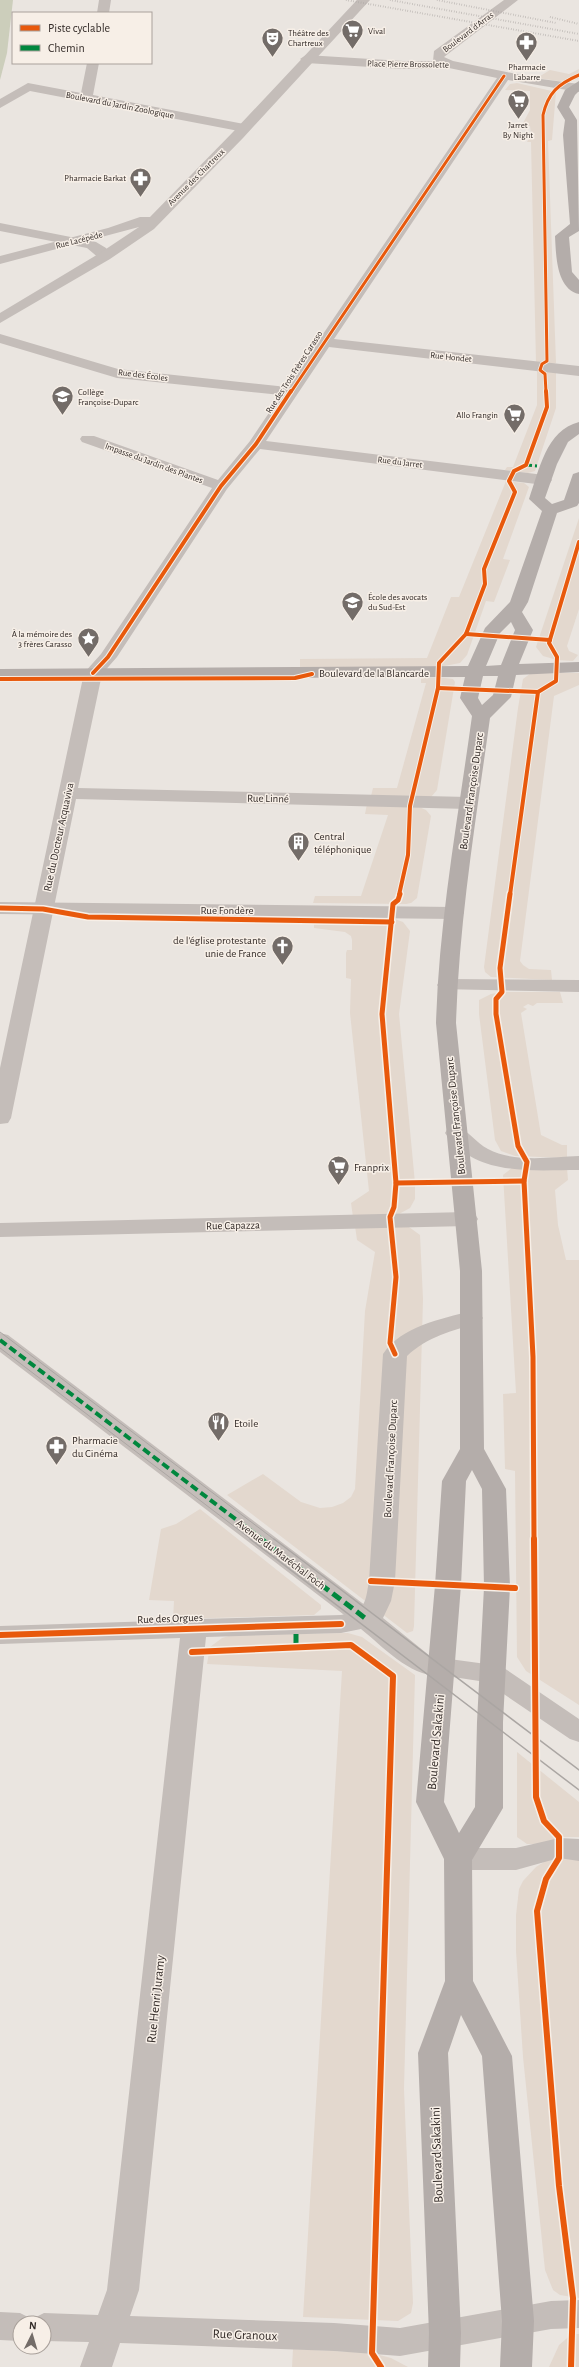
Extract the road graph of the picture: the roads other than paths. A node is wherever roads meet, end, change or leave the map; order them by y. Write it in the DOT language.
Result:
graph roads {
  1 [pos="105,0"];
  2 [pos="364,0"];
  3 [pos="512,0"];
  4 [pos="102,12"];
  5 [pos="306,59"];
  6 [pos="93,64"];
  7 [pos="449,64"];
  8 [pos="504,76"];
  9 [pos="576,90"];
  10 [pos="86,98"];
  11 [pos="0,104"];
  12 [pos="575,117"];
  13 [pos="244,128"];
  14 [pos="577,194"];
  15 [pos="157,215"];
  16 [pos="0,227"];
  17 [pos="578,227"];
  18 [pos="114,231"];
  19 [pos="134,236"];
  20 [pos="72,241"];
  21 [pos="105,256"];
  22 [pos="0,260"];
  23 [pos="579,290"];
  24 [pos="0,319"];
  25 [pos="0,338"];
  26 [pos="323,342"];
  27 [pos="579,371"];
  28 [pos="290,392"];
  29 [pos="579,427"];
  30 [pos="88,439"];
  31 [pos="256,444"];
  32 [pos="579,477"];
  33 [pos="544,480"];
  34 [pos="221,486"];
  35 [pos="550,510"];
  36 [pos="514,612"];
  37 [pos="579,667"];
  38 [pos="508,669"];
  39 [pos="475,672"];
  40 [pos="93,673"];
  41 [pos="0,674"];
  42 [pos="481,716"];
  43 [pos="67,792"];
  44 [pos="468,803"];
  45 [pos="0,908"];
  46 [pos="43,909"];
  47 [pos="454,913"];
  48 [pos="447,985"];
  49 [pos="579,986"];
  50 [pos="0,1118"];
  51 [pos="456,1133"];
  52 [pos="579,1163"];
  53 [pos="467,1219"];
  54 [pos="0,1230"];
  55 [pos="471,1318"];
  56 [pos="0,1340"];
  57 [pos="472,1449"];
  58 [pos="353,1621"];
  59 [pos="194,1627"];
  60 [pos="0,1635"];
  61 [pos="442,1667"];
  62 [pos="492,1673"];
  63 [pos="579,1732"];
  64 [pos="579,1850"];
  65 [pos="458,1859"];
  66 [pos="459,1981"];
  67 [pos="579,2314"];
  68 [pos="518,2321"];
  69 [pos="0,2326"];
  70 [pos="12,2327"];
  71 [pos="52,2327"];
  72 [pos="109,2329"];
  73 [pos="445,2333"];
  74 [pos="96,2367"];
  75 [pos="444,2367"];
  76 [pos="516,2367"];
  1 -- 4 [label="street"];
  2 -- 5 [label="street, Avenue des Chartreux"];
  3 -- 7 [label="street, Boulevard d'Arras"];
  5 -- 7 [label="street, Place Pierre Brossolette"];
  5 -- 13 [label="street, Avenue des Chartreux"];
  6 -- 10 [label="street"];
  7 -- 8 [label="street, Place Pierre Brossolette"];
  8 -- 9 [label="street, Place Pierre Brossolette"];
  8 -- 26 [label="street, Rue des Trois Frères Carasso"];
  9 -- 12 [label="main road"];
  10 -- 11 [label="street, Boulevard du Jardin Zoologique"];
  10 -- 13 [label="street, Boulevard du Jardin Zoologique"];
  12 -- 14 [label="main road"];
  13 -- 15 [label="street, Avenue des Chartreux"];
  14 -- 17 [label="main road"];
  15 -- 18 [label="street, Rue Lacépède"];
  15 -- 19 [label="street, Avenue des Chartreux"];
  16 -- 20 [label="street"];
  17 -- 23 [label="main road"];
  18 -- 19 [label="street"];
  18 -- 20 [label="street, Rue Lacépède"];
  19 -- 21 [label="street, Avenue des Chartreux"];
  20 -- 21 [label="street"];
  20 -- 22 [label="street, Rue Lacépède"];
  21 -- 24 [label="street, Avenue des Chartreux"];
  25 -- 28 [label="street, Rue des Écoles"];
  26 -- 27 [label="street, Rue Hondet"];
  26 -- 28 [label="street, Rue des Trois Frères Carasso"];
  28 -- 31 [label="street, Rue des Trois Frères Carasso"];
  29 -- 33 [label="main road"];
  30 -- 34 [label="street, Impasse du Jardin des Plantes"];
  31 -- 33 [label="street, Rue du Jarret"];
  31 -- 34 [label="street, Rue des Trois Frères Carasso"];
  32 -- 35 [label="main road"];
  33 -- 35 [label="main road"];
  34 -- 40 [label="street, Rue des Trois Frères Carasso"];
  35 -- 36 [label="main road"];
  36 -- 38 [label="main road, Boulevard Françoise Duparc"];
  36 -- 39 [label="main road, Boulevard Françoise Duparc"];
  37 -- 38 [label="main road, Boulevard de la Blancarde"];
  38 -- 39 [label="main road, Boulevard de la Blancarde"];
  38 -- 42 [label="main road, Boulevard Françoise Duparc"];
  39 -- 40 [label="main road, Boulevard de la Blancarde"];
  39 -- 42 [label="main road, Boulevard Françoise Duparc"];
  40 -- 41 [label="main road, Boulevard de la Blancarde"];
  40 -- 43 [label="street, Rue du Docteur Acquaviva"];
  42 -- 44 [label="main road, Boulevard Françoise Duparc"];
  43 -- 44 [label="street, Rue Linné"];
  43 -- 46 [label="street, Rue du Docteur Acquaviva"];
  44 -- 47 [label="main road, Boulevard Françoise Duparc"];
  45 -- 46 [label="street, Rue Fondère"];
  46 -- 47 [label="street, Rue Fondère"];
  46 -- 50 [label="street, Rue du Docteur Acquaviva"];
  47 -- 48 [label="main road, Boulevard Françoise Duparc"];
  48 -- 49 [label="street"];
  48 -- 51 [label="main road, Boulevard Françoise Duparc"];
  51 -- 52 [label="street"];
  51 -- 53 [label="main road, Boulevard Françoise Duparc"];
  53 -- 54 [label="street, Rue Capazza"];
  53 -- 55 [label="main road, Boulevard Françoise Duparc"];
  55 -- 57 [label="main road, Boulevard Françoise Duparc"];
  55 -- 58 [label="street, Boulevard Françoise Duparc"];
  56 -- 58 [label="street, Avenue du Maréchal Foch"];
  57 -- 61 [label="main road, Boulevard Françoise Duparc"];
  57 -- 62 [label="main road"];
  58 -- 59 [label="street, Rue des Orgues"];
  58 -- 61 [label="street, Avenue du Maréchal Foch"];
  59 -- 60 [label="street, Rue des Orgues"];
  59 -- 72 [label="street, Rue Henri Juramy"];
  61 -- 62 [label="street, Avenue du Maréchal Foch"];
  61 -- 65 [label="main road, Boulevard Sakakini"];
  62 -- 63 [label="street, Avenue du Maréchal Foch"];
  62 -- 65 [label="main road"];
  64 -- 65 [label="street"];
  65 -- 66 [label="main road, Boulevard Sakakini"];
  66 -- 68 [label="main road, Boulevard Sakakini"];
  66 -- 73 [label="main road, Boulevard Sakakini"];
  67 -- 68 [label="street"];
  68 -- 73 [label="street"];
  68 -- 76 [label="main road, Boulevard Sakakini"];
  69 -- 70 [label="street"];
  71 -- 72 [label="street, Rue Granoux"];
  72 -- 73 [label="street, Rue Granoux"];
  72 -- 74 [label="street, Rue Henri Juramy"];
  73 -- 75 [label="main road, Boulevard Sakakini"];
}
